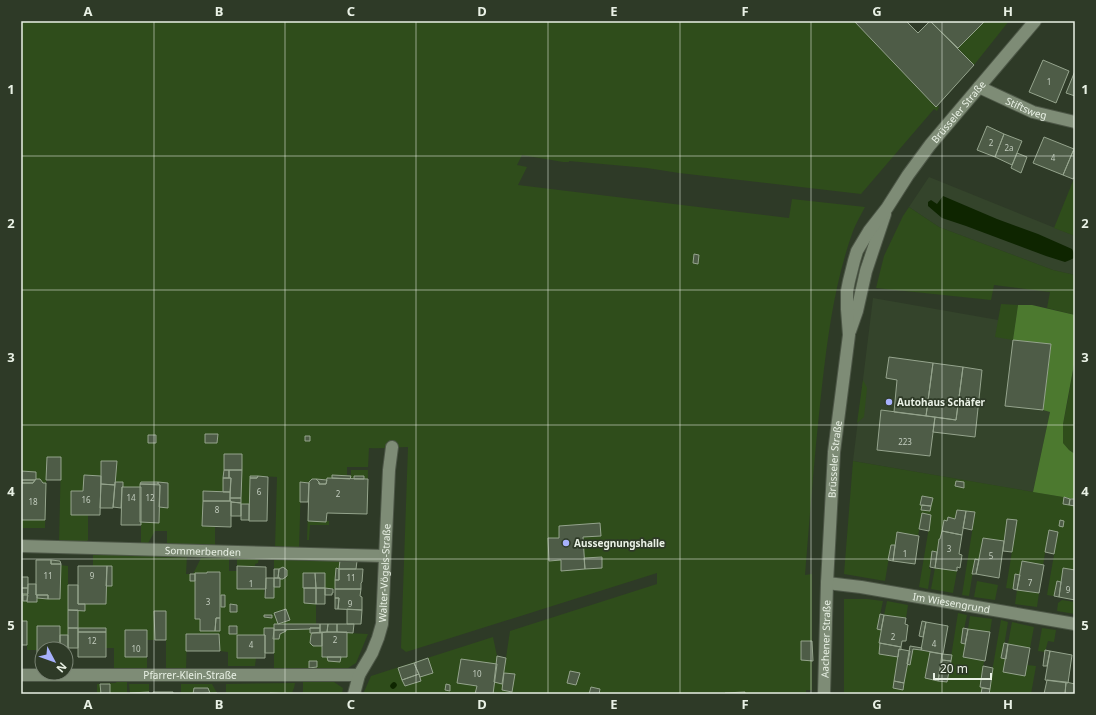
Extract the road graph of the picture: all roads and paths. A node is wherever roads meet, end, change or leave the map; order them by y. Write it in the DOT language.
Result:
graph roads {
  1 [pos="1035,21"];
  2 [pos="979,87"];
  3 [pos="1075,122"];
  4 [pos="392,446"];
  5 [pos="21,546"];
  6 [pos="385,556"];
  7 [pos="827,584"];
  8 [pos="1075,624"];
  9 [pos="21,674"];
  10 [pos="360,675"];
  11 [pos="354,694"];
  12 [pos="824,694"];
  1 -- 2 [label="street, Brüsseler Straße"];
  2 -- 3 [label="street, Stiftsweg"];
  2 -- 7 [label="street, Brüsseler Straße"];
  4 -- 6 [label="street, Walter-Vögels-Straße"];
  5 -- 6 [label="street, Sommerbenden"];
  6 -- 10 [label="street, Walter-Vögels-Straße"];
  7 -- 8 [label="street, Im Wiesengrund"];
  7 -- 12 [label="street, Aachener Straße"];
  9 -- 10 [label="street, Pfarrer-Klein-Straße"];
  10 -- 11 [label="street, Walter-Vögels-Straße"];
}
